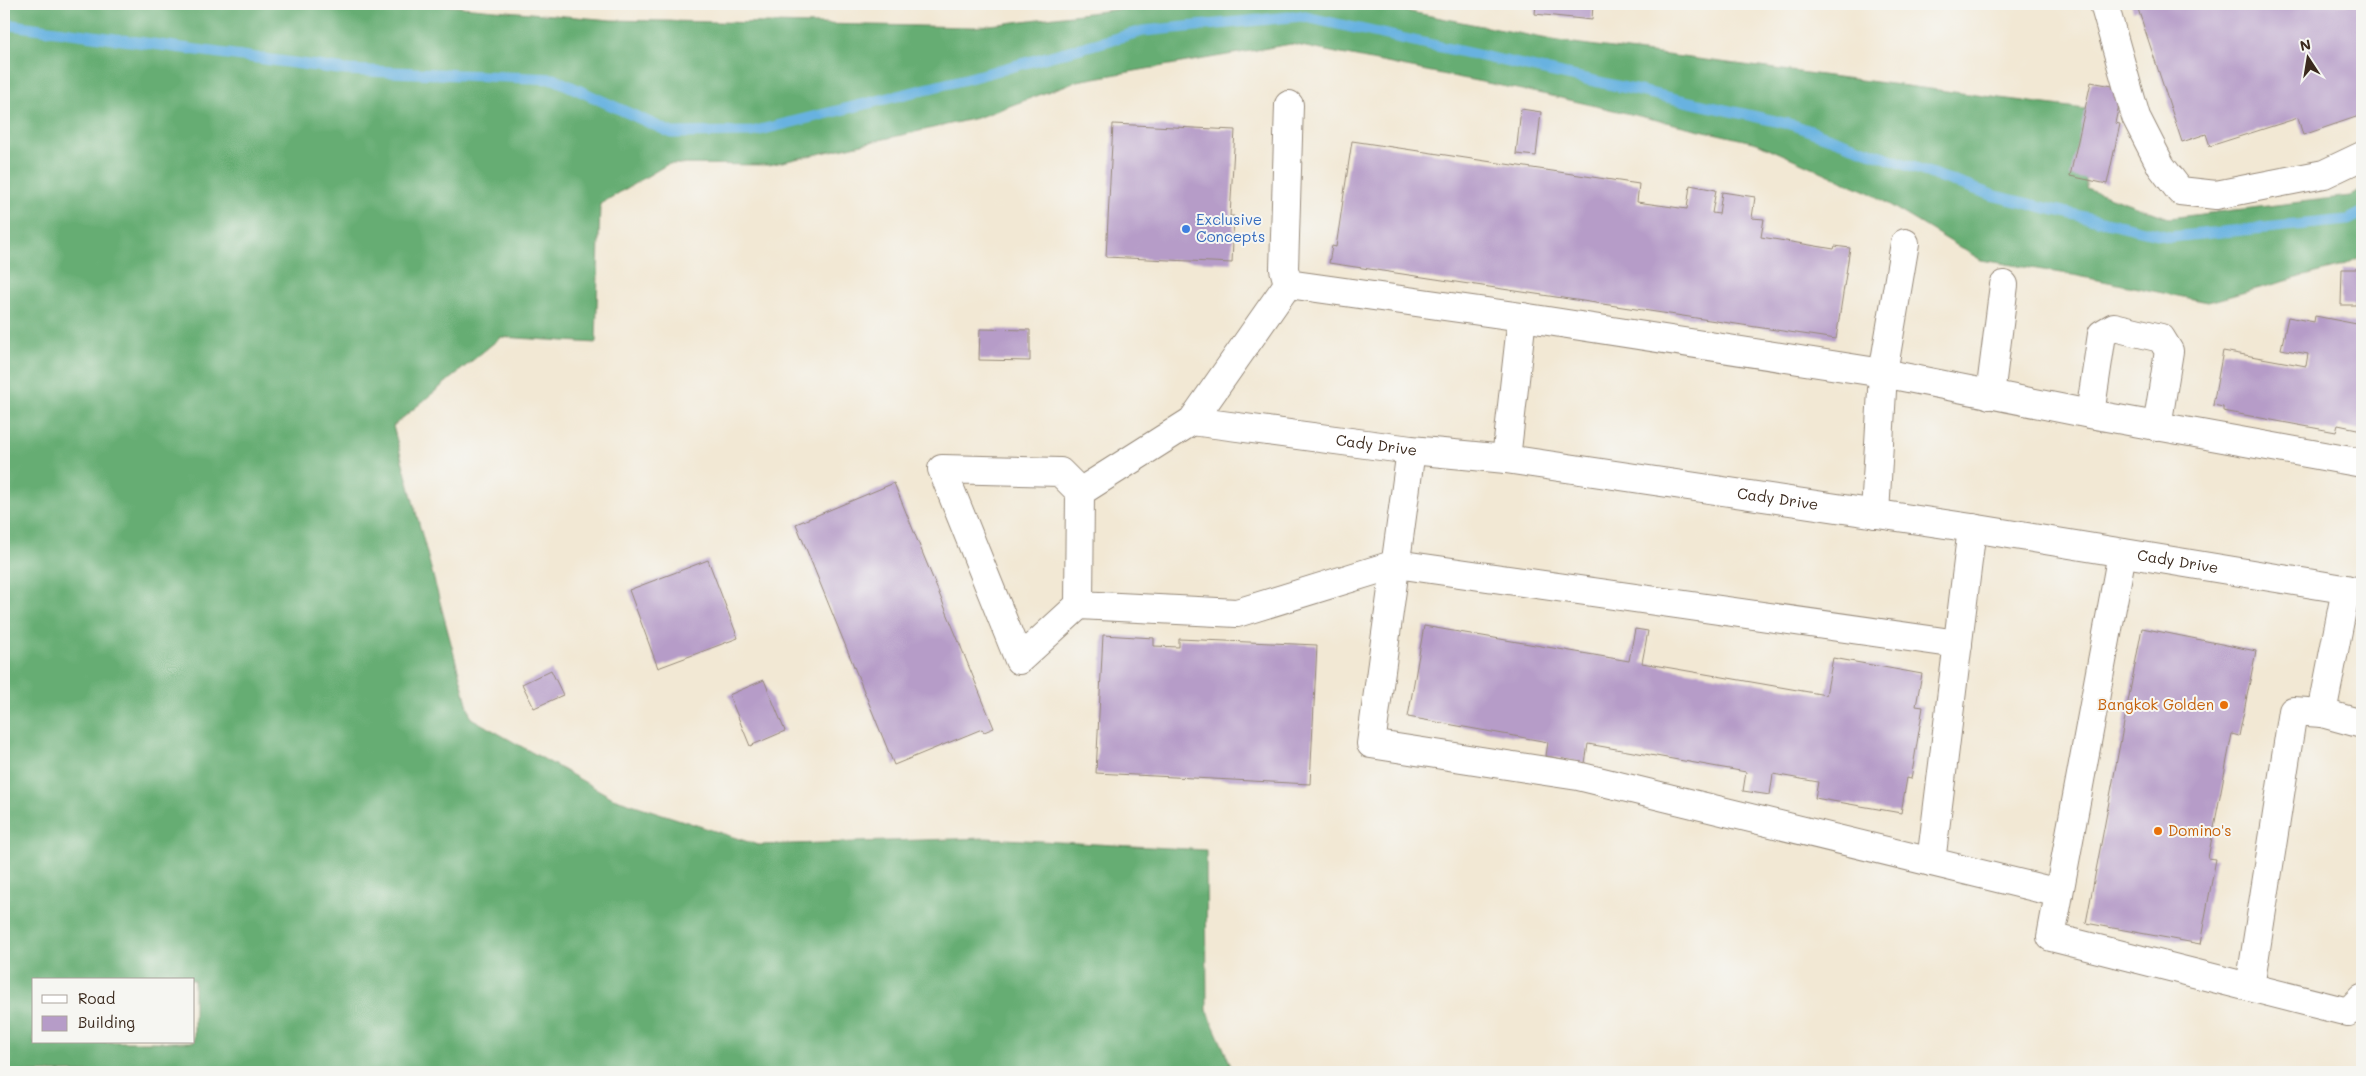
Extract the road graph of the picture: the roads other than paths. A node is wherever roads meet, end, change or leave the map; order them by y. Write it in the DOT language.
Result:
graph roads {
  1 [pos="2104,4"];
  2 [pos="1289,105"];
  3 [pos="2362,156"];
  4 [pos="1904,243"];
  5 [pos="1288,284"];
  6 [pos="2004,285"];
  7 [pos="1522,317"];
  8 [pos="1883,373"];
  9 [pos="1990,395"];
  10 [pos="2090,414"];
  11 [pos="1192,421"];
  12 [pos="2157,427"];
  13 [pos="1411,450"];
  14 [pos="1506,459"];
  15 [pos="2362,463"];
  16 [pos="1080,492"];
  17 [pos="1875,514"];
  18 [pos="1972,528"];
  19 [pos="2122,553"];
  20 [pos="1396,564"];
  21 [pos="2354,591"];
  22 [pos="1079,605"];
  23 [pos="1958,644"];
  24 [pos="2322,713"];
  25 [pos="2362,724"];
  26 [pos="1931,862"];
  27 [pos="2059,893"];
  28 [pos="2250,987"];
  29 [pos="2362,998"];
  1 -- 3 [label="street"];
  2 -- 5 [label="street"];
  4 -- 8 [label="street"];
  5 -- 7 [label="street"];
  5 -- 11 [label="street"];
  6 -- 9 [label="street"];
  7 -- 8 [label="street"];
  7 -- 14 [label="street"];
  8 -- 9 [label="street"];
  8 -- 17 [label="street"];
  9 -- 10 [label="street"];
  10 -- 12 [label="street"];
  10 -- 12 [label="street"];
  11 -- 13 [label="street, Cady Drive"];
  11 -- 16 [label="street"];
  12 -- 15 [label="street"];
  13 -- 14 [label="street, Cady Drive"];
  13 -- 20 [label="street"];
  14 -- 17 [label="street, Cady Drive"];
  16 -- 22 [label="street"];
  16 -- 22 [label="street"];
  17 -- 18 [label="street, Cady Drive"];
  18 -- 19 [label="street, Cady Drive"];
  18 -- 23 [label="street"];
  19 -- 21 [label="street, Cady Drive"];
  19 -- 27 [label="street"];
  20 -- 22 [label="street"];
  20 -- 23 [label="street"];
  20 -- 26 [label="street"];
  21 -- 24 [label="street"];
  23 -- 26 [label="street"];
  24 -- 25 [label="street"];
  24 -- 28 [label="street"];
  26 -- 27 [label="street"];
  27 -- 28 [label="street"];
  28 -- 29 [label="street"];
}
